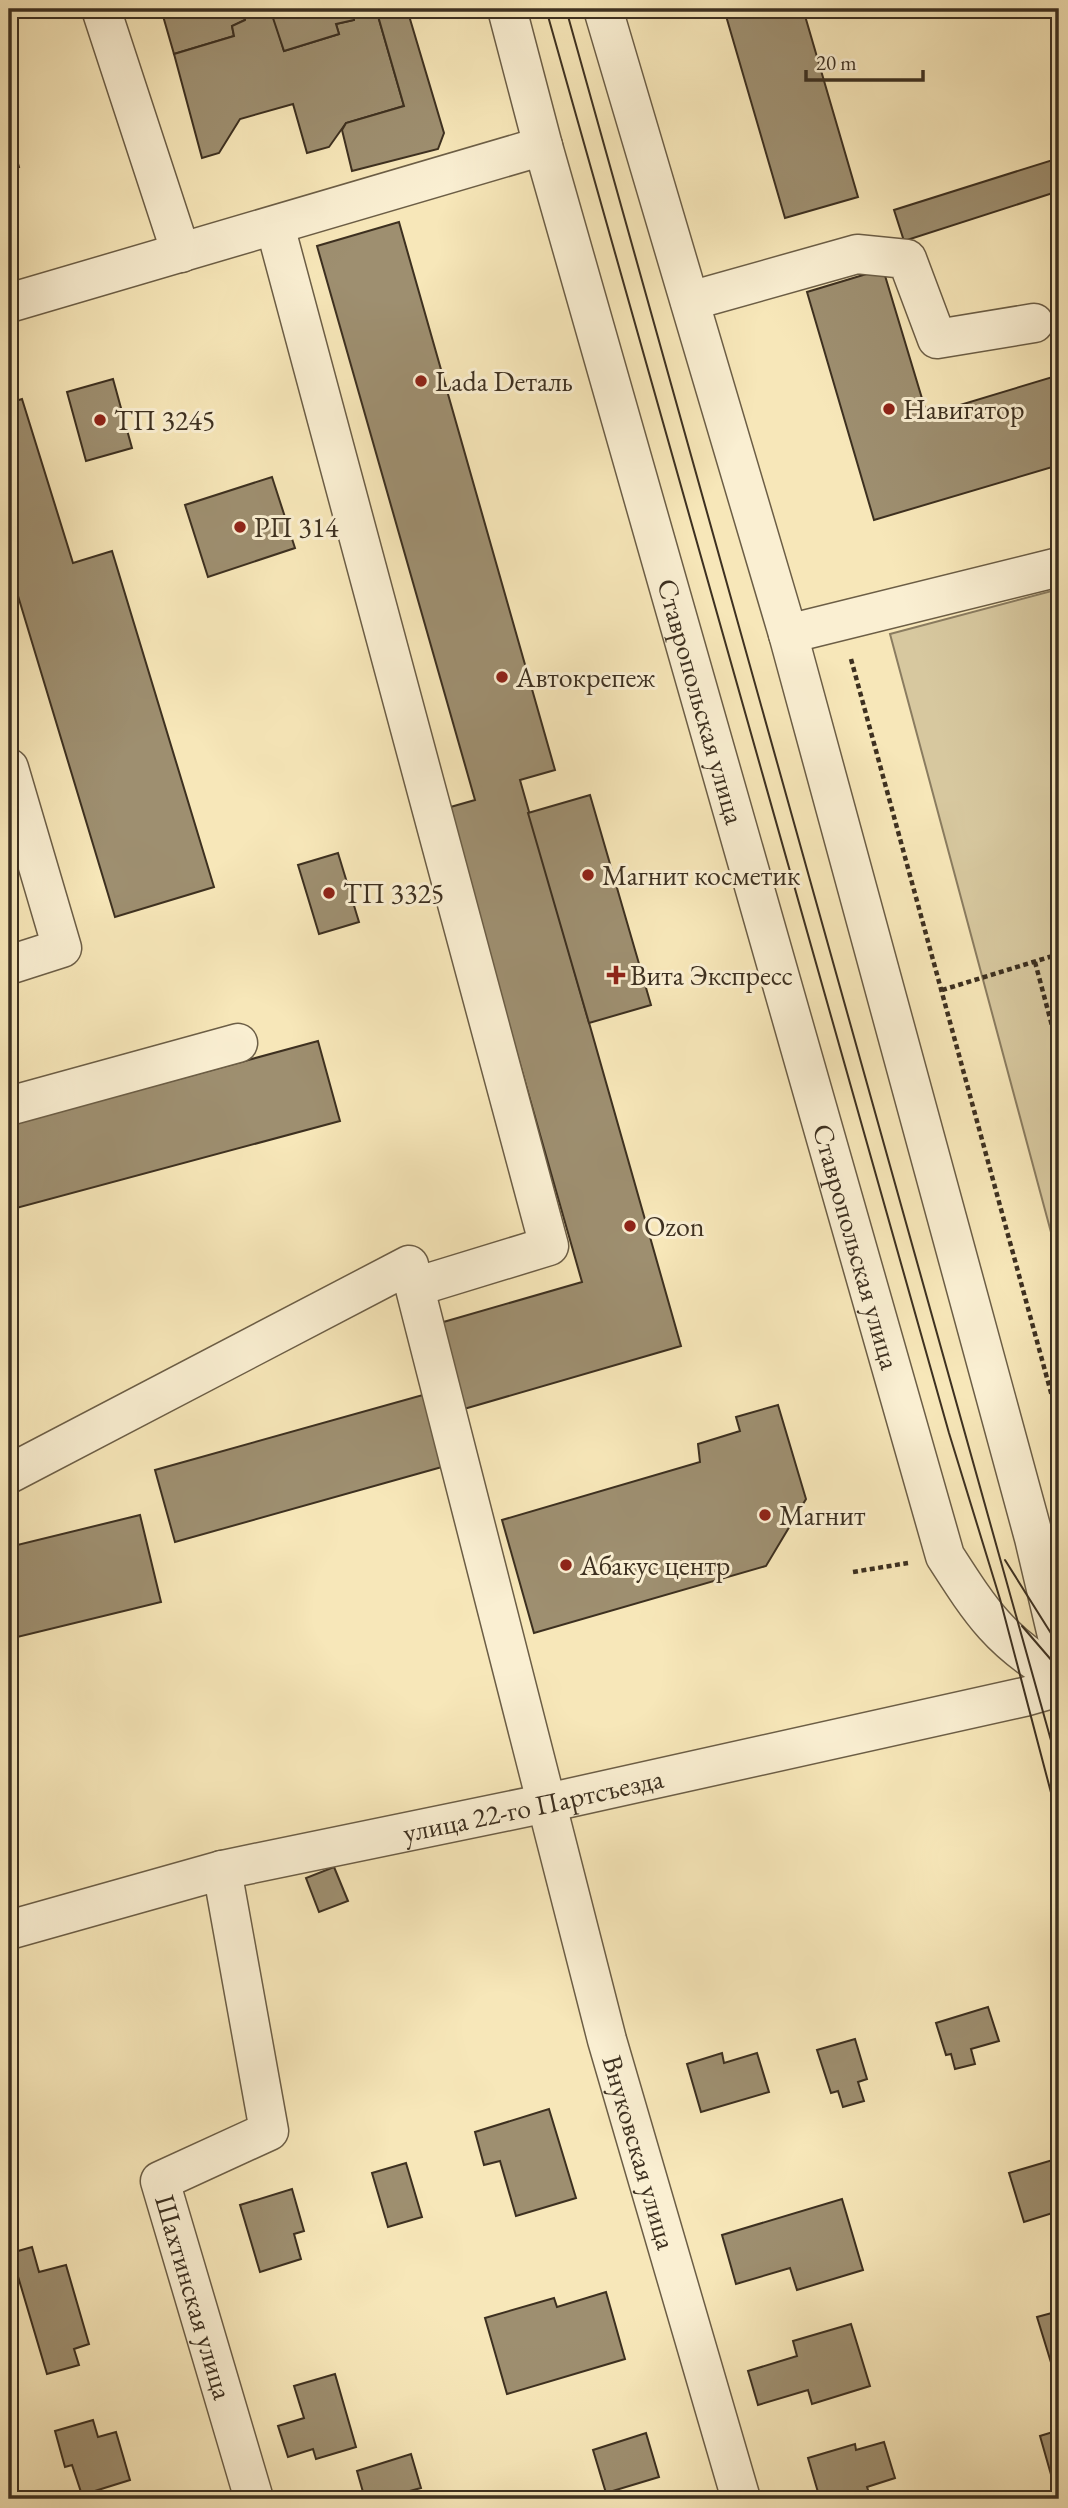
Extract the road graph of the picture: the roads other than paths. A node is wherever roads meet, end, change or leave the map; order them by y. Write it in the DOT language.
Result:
graph roads {
  1 [pos="101,9"];
  2 [pos="507,9"];
  3 [pos="603,9"];
  4 [pos="543,146"];
  5 [pos="275,226"];
  6 [pos="181,253"];
  7 [pos="690,301"];
  8 [pos="9,303"];
  9 [pos="1034,323"];
  10 [pos="1059,567"];
  11 [pos="789,634"];
  12 [pos="9,768"];
  13 [pos="9,965"];
  14 [pos="237,1043"];
  15 [pos="9,1106"];
  16 [pos="415,1287"];
  17 [pos="9,1474"];
  18 [pos="1059,1644"];
  19 [pos="1059,1676"];
  20 [pos="1059,1687"];
  21 [pos="547,1803"];
  22 [pos="222,1870"];
  23 [pos="9,1930"];
  24 [pos="254,2499"];
  25 [pos="741,2499"];
  1 -- 6 [label="street"];
  2 -- 4 [label="street, Ставропольская улица"];
  3 -- 7 [label="street"];
  4 -- 5 [label="street"];
  4 -- 19 [label="street, Ставропольская улица"];
  5 -- 6 [label="street"];
  5 -- 16 [label="street"];
  6 -- 8 [label="street"];
  7 -- 9 [label="street"];
  7 -- 11 [label="street"];
  10 -- 11 [label="street"];
  11 -- 18 [label="street"];
  12 -- 13 [label="street"];
  14 -- 15 [label="street"];
  16 -- 17 [label="street"];
  16 -- 21 [label="street, Внуковская улица"];
  20 -- 21 [label="street, улица 22-го Партсъезда"];
  21 -- 22 [label="street, улица 22-го Партсъезда"];
  21 -- 25 [label="street, Внуковская улица"];
  22 -- 23 [label="street, улица 22-го Партсъезда"];
  22 -- 24 [label="street, Шахтинская улица"];
}
